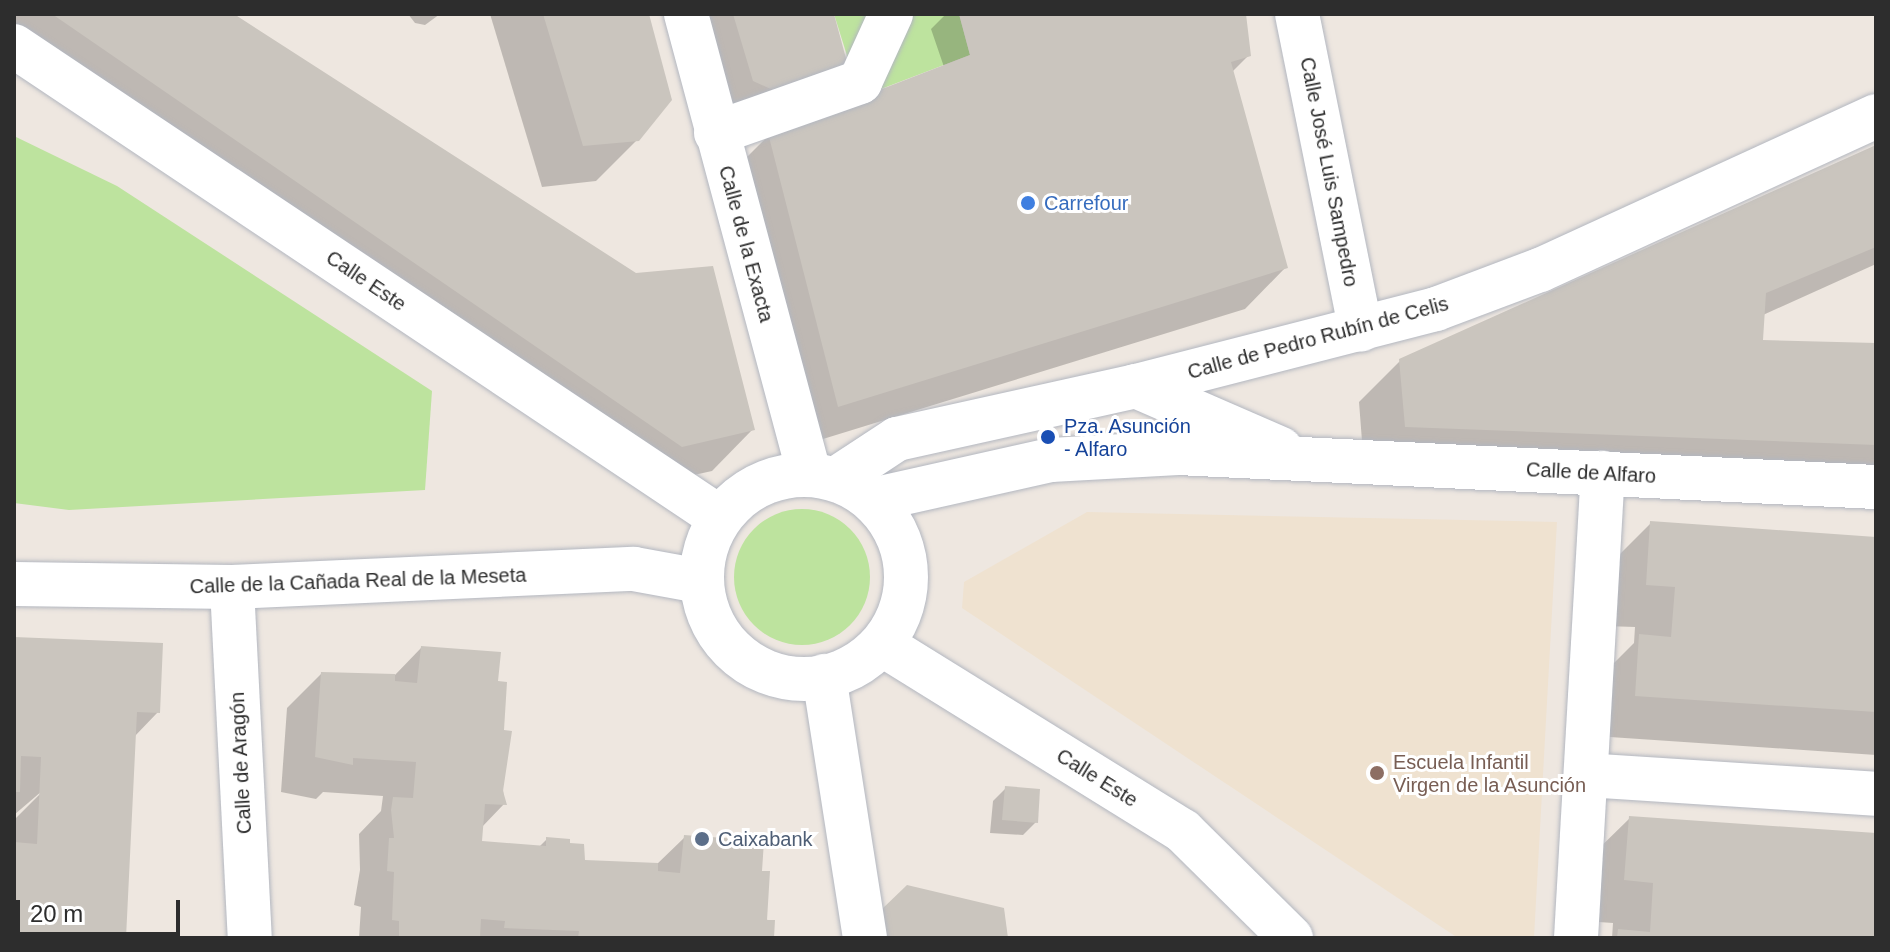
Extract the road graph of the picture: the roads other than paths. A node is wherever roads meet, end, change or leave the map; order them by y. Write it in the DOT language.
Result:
graph roads {
  1 [pos="686,14"];
  2 [pos="891,14"];
  3 [pos="1297,14"];
  4 [pos="14,46"];
  5 [pos="1876,116"];
  6 [pos="716,133"];
  7 [pos="1361,330"];
  8 [pos="1136,386"];
  9 [pos="1306,459"];
  10 [pos="1603,473"];
  11 [pos="839,484"];
  12 [pos="1876,487"];
  13 [pos="719,517"];
  14 [pos="700,581"];
  15 [pos="14,584"];
  16 [pos="232,587"];
  17 [pos="883,645"];
  18 [pos="824,676"];
  19 [pos="1586,775"];
  20 [pos="1876,794"];
  21 [pos="250,938"];
  22 [pos="865,938"];
  23 [pos="1291,938"];
  24 [pos="1576,938"];
  1 -- 6 [label="street, Calle de la Exacta"];
  2 -- 6 [label="street"];
  3 -- 7 [label="street, Calle José Luis Sampedro"];
  4 -- 13 [label="street, Calle Este"];
  5 -- 7 [label="street, Calle de Pedro Rubín de Celis"];
  6 -- 11 [label="street, Calle de la Exacta"];
  7 -- 8 [label="street, Calle de Pedro Rubín de Celis"];
  8 -- 9 [label="street, Calle de Alfaro"];
  8 -- 11 [label="street, Calle de Pedro Rubín de Celis"];
  9 -- 10 [label="street, Calle de Alfaro"];
  9 -- 11 [label="street, Calle de Alfaro"];
  10 -- 12 [label="street, Calle de Alfaro"];
  10 -- 19 [label="street"];
  11 -- 13 [label="street"];
  11 -- 17 [label="street"];
  13 -- 14 [label="street"];
  14 -- 16 [label="street, Calle de la Cañada Real de la Meseta"];
  14 -- 18 [label="street"];
  15 -- 16 [label="street, Calle de la Cañada Real de la Meseta"];
  16 -- 21 [label="street, Calle de Aragón"];
  17 -- 18 [label="street"];
  17 -- 23 [label="street, Calle Este"];
  18 -- 22 [label="street"];
  19 -- 20 [label="street"];
  19 -- 24 [label="street"];
}
